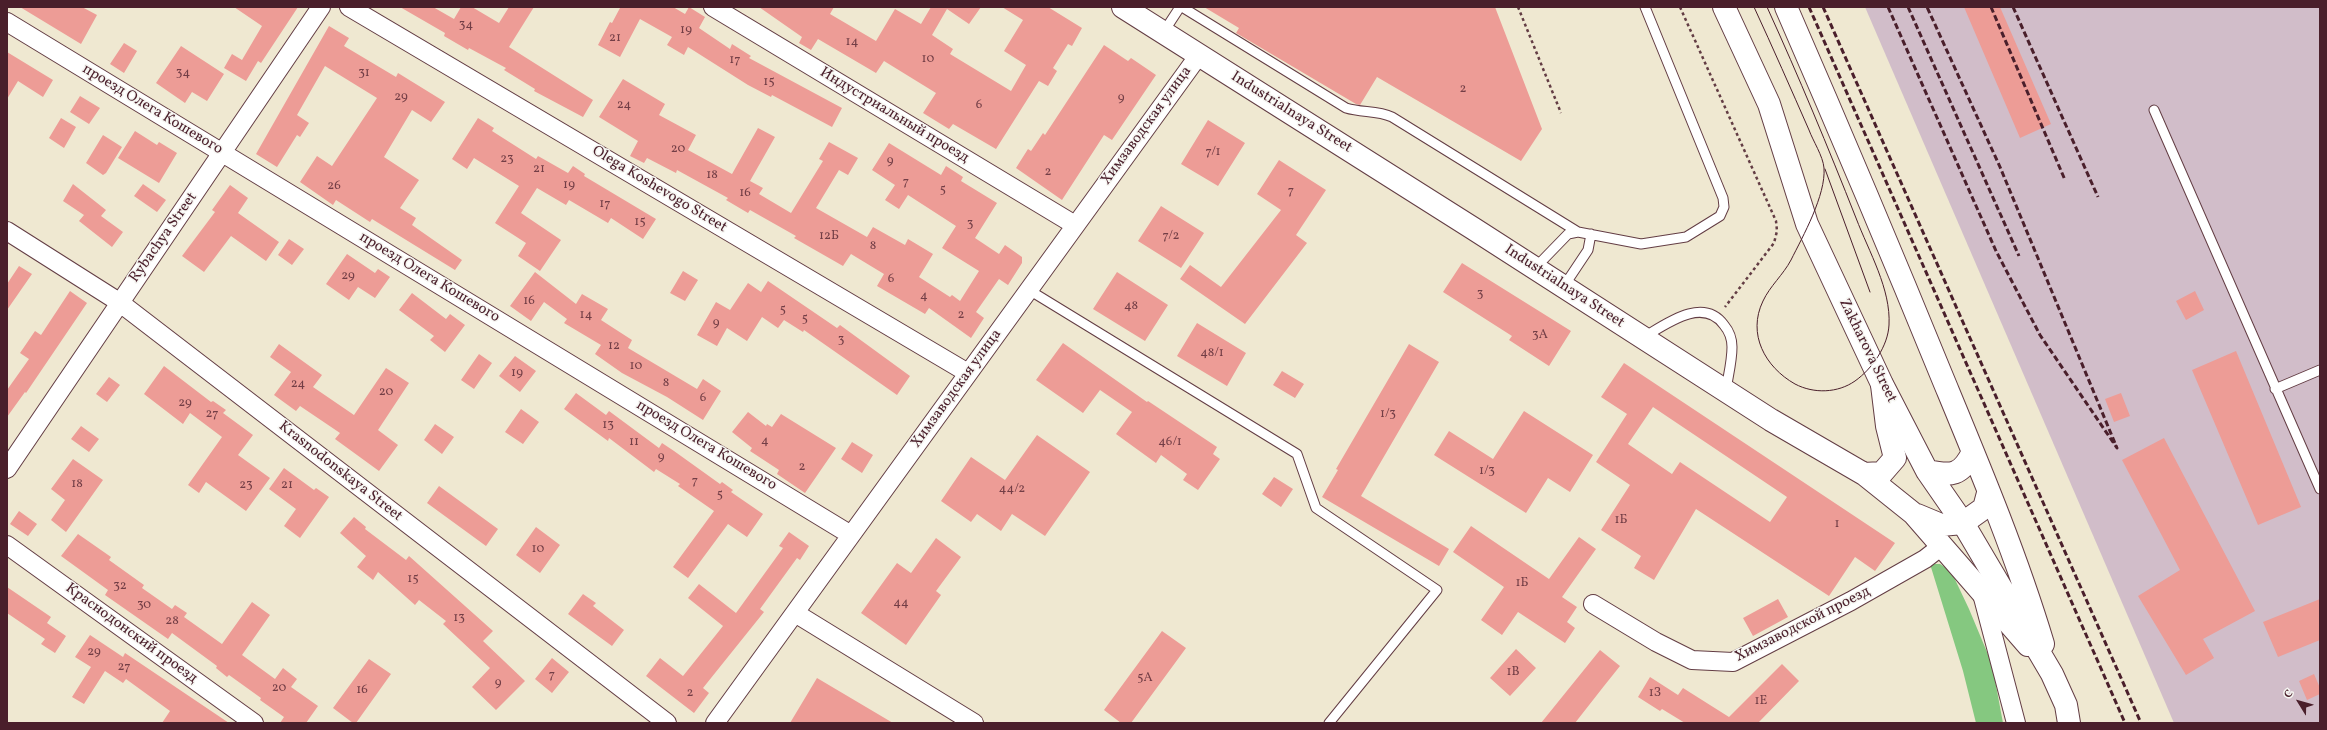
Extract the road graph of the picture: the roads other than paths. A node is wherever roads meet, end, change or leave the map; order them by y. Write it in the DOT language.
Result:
graph roads {
  1 [pos="321,7"];
  2 [pos="349,7"];
  3 [pos="713,7"];
  4 [pos="1123,7"];
  5 [pos="1181,7"];
  6 [pos="1645,7"];
  7 [pos="1724,7"];
  8 [pos="1786,7"];
  9 [pos="7,22"];
  10 [pos="1163,33"];
  11 [pos="1199,55"];
  12 [pos="2154,110"];
  13 [pos="224,153"];
  14 [pos="1075,225"];
  15 [pos="7,230"];
  16 [pos="1578,232"];
  17 [pos="1591,234"];
  18 [pos="1535,268"];
  19 [pos="1564,286"];
  20 [pos="1029,290"];
  21 [pos="119,302"];
  22 [pos="1643,337"];
  23 [pos="2320,370"];
  24 [pos="968,374"];
  25 [pos="1882,384"];
  26 [pos="2275,389"];
  27 [pos="1726,390"];
  28 [pos="1973,452"];
  29 [pos="7,470"];
  30 [pos="1927,471"];
  31 [pos="1864,474"];
  32 [pos="2320,489"];
  33 [pos="1988,493"];
  34 [pos="1914,514"];
  35 [pos="1963,523"];
  36 [pos="851,535"];
  37 [pos="7,545"];
  38 [pos="1943,545"];
  39 [pos="1982,594"];
  40 [pos="1593,604"];
  41 [pos="795,613"];
  42 [pos="2052,674"];
  43 [pos="254,723"];
  44 [pos="667,723"];
  45 [pos="715,723"];
  46 [pos="974,723"];
  47 [pos="1329,723"];
  48 [pos="2016,723"];
  49 [pos="2070,723"];
  1 -- 13 [label="street, Rybachya Street"];
  2 -- 24 [label="street, Olega Koshevogo Street"];
  3 -- 14 [label="street, Индустриальный проезд"];
  4 -- 10 [label="main road, Industrialnaya Street"];
  5 -- 10 [label="lane"];
  5 -- 16 [label="lane"];
  6 -- 17 [label="lane"];
  7 -- 25 [label="main road, Zakharova Street"];
  8 -- 28 [label="main road, Zakharova Street"];
  9 -- 13 [label="street, проезд Олега Кошевого"];
  10 -- 11 [label="main road, Industrialnaya Street"];
  11 -- 14 [label="street, Химзаводская улица"];
  11 -- 18 [label="main road, Industrialnaya Street"];
  12 -- 26 [label="lane"];
  13 -- 21 [label="street, Rybachya Street"];
  13 -- 36 [label="street, проезд Олега Кошевого"];
  14 -- 20 [label="street, Химзаводская улица"];
  15 -- 21 [label="street, Krasnodonskaya Street"];
  16 -- 17 [label="lane"];
  16 -- 18 [label="lane"];
  17 -- 19 [label="lane"];
  18 -- 19 [label="main road, Industrialnaya Street"];
  19 -- 22 [label="main road, Industrialnaya Street"];
  20 -- 24 [label="street, Химзаводская улица"];
  20 -- 47 [label="lane"];
  21 -- 29 [label="street, Rybachya Street"];
  21 -- 44 [label="street, Krasnodonskaya Street"];
  22 -- 27 [label="main road, Industrialnaya Street"];
  22 -- 27 [label="lane"];
  23 -- 26 [label="lane"];
  24 -- 36 [label="street, Химзаводская улица"];
  25 -- 30 [label="main road, Zakharova Street"];
  25 -- 31 [label="main road"];
  26 -- 32 [label="lane"];
  27 -- 31 [label="main road, Industrialnaya Street"];
  28 -- 30 [label="main road"];
  28 -- 33 [label="main road, Zakharova Street"];
  30 -- 35 [label="main road, Zakharova Street"];
  31 -- 34 [label="main road, Industrialnaya Street"];
  33 -- 35 [label="main road"];
  33 -- 42 [label="main road, Zakharova Street"];
  34 -- 35 [label="main road"];
  34 -- 38 [label="main road, Industrialnaya Street"];
  35 -- 42 [label="main road, Zakharova Street"];
  36 -- 41 [label="street, Химзаводская улица"];
  37 -- 43 [label="street, Краснодонский проезд"];
  38 -- 39 [label="main road, Industrialnaya Street"];
  38 -- 40 [label="street, Химзаводской проезд"];
  39 -- 42 [label="main road, Industrialnaya Street"];
  39 -- 48 [label="street"];
  41 -- 45 [label="street, Химзаводская улица"];
  41 -- 46 [label="street"];
  42 -- 49 [label="main road, Zakharova Street"];
}
